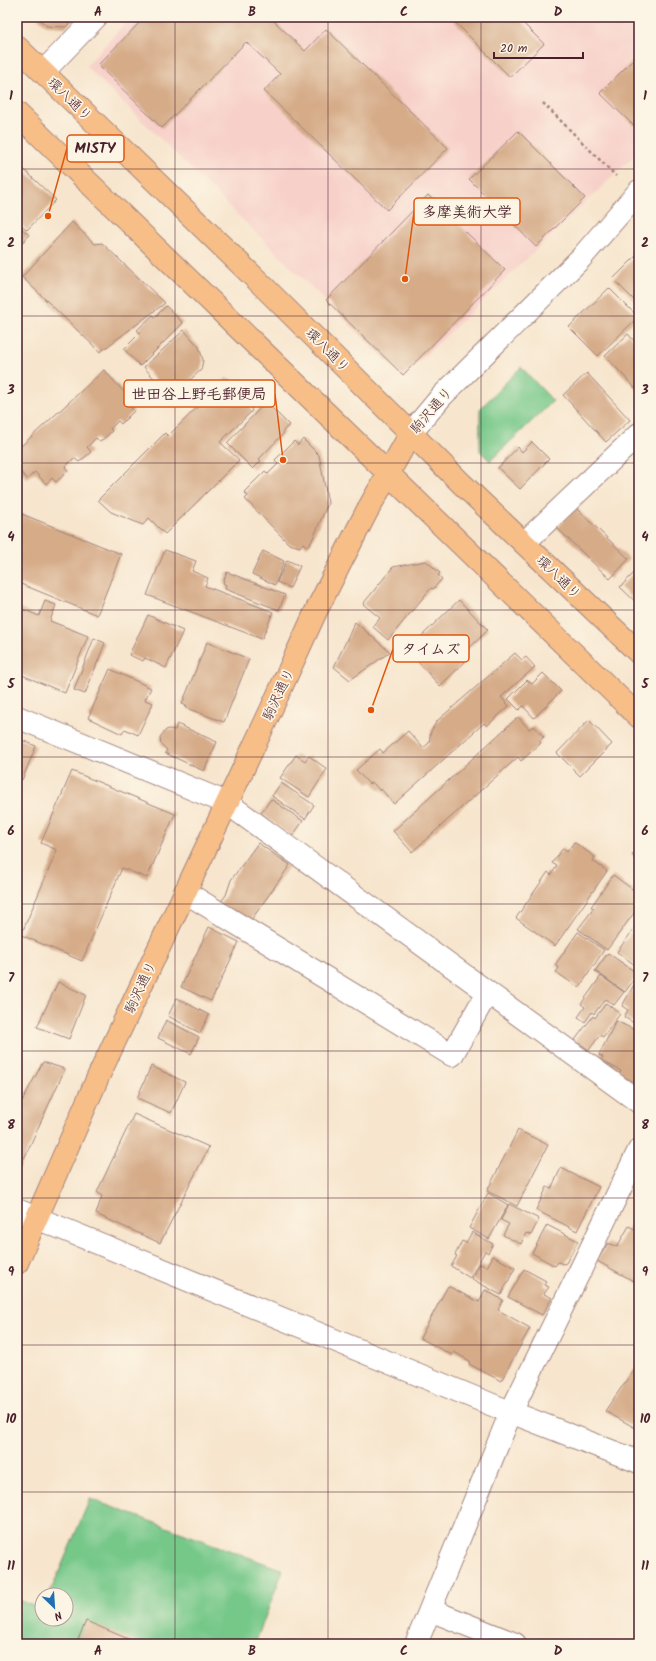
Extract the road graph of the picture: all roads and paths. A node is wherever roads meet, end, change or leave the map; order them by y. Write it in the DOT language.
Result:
graph roads {
  1 [pos="96,17"];
  2 [pos="17,47"];
  3 [pos="43,72"];
  4 [pos="543,103"];
  5 [pos="17,113"];
  6 [pos="619,180"];
  7 [pos="639,191"];
  8 [pos="410,433"];
  9 [pos="639,434"];
  10 [pos="388,473"];
  11 [pos="524,543"];
  12 [pos="639,653"];
  13 [pos="17,717"];
  14 [pos="639,717"];
  15 [pos="227,803"];
  16 [pos="185,892"];
  17 [pos="488,993"];
  18 [pos="639,1102"];
  19 [pos="639,1150"];
  20 [pos="27,1214"];
  21 [pos="17,1263"];
  22 [pos="511,1412"];
  23 [pos="639,1462"];
  24 [pos="430,1610"];
  25 [pos="416,1644"];
  26 [pos="515,1644"];
  1 -- 3 [label="street"];
  2 -- 3 [label="main road, 環八通り"];
  3 -- 8 [label="main road, 環八通り"];
  4 -- 6 [label="path"];
  5 -- 10 [label="main road"];
  7 -- 8 [label="street, 駒沢通り"];
  8 -- 10 [label="main road, 駒沢通り"];
  8 -- 11 [label="main road, 環八通り"];
  9 -- 11 [label="street"];
  10 -- 14 [label="main road"];
  10 -- 15 [label="main road, 駒沢通り"];
  11 -- 12 [label="main road, 環八通り"];
  13 -- 15 [label="street"];
  15 -- 16 [label="main road, 駒沢通り"];
  15 -- 17 [label="street"];
  16 -- 17 [label="street"];
  16 -- 20 [label="main road, 駒沢通り"];
  17 -- 18 [label="street"];
  19 -- 22 [label="street"];
  20 -- 21 [label="main road, 駒沢通り"];
  20 -- 22 [label="street"];
  22 -- 23 [label="street"];
  22 -- 24 [label="street"];
  24 -- 25 [label="street"];
  24 -- 26 [label="street"];
}
